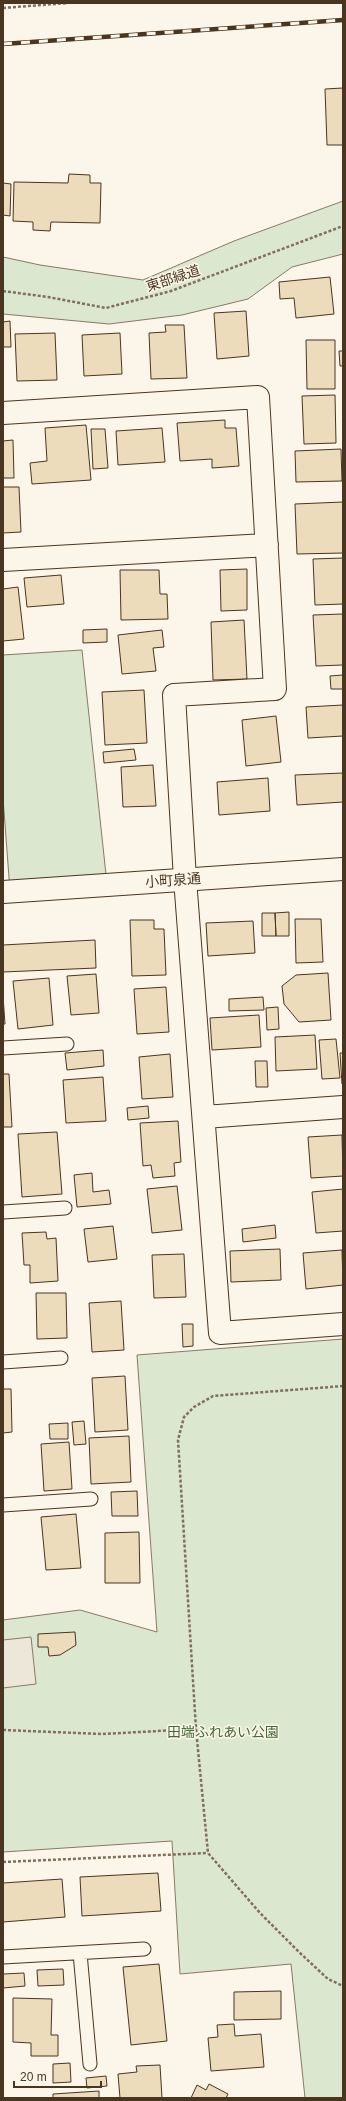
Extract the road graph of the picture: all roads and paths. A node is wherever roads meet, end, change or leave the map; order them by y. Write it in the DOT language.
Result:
graph roads {
  1 [pos="68,3"];
  2 [pos="3,8"];
  3 [pos="343,226"];
  4 [pos="3,291"];
  5 [pos="3,414"];
  6 [pos="267,545"];
  7 [pos="3,560"];
  8 [pos="343,869"];
  9 [pos="185,879"];
  10 [pos="3,892"];
  11 [pos="67,1044"];
  12 [pos="3,1048"];
  13 [pos="343,1107"];
  14 [pos="204,1117"];
  15 [pos="64,1208"];
  16 [pos="3,1212"];
  17 [pos="343,1324"];
  18 [pos="61,1358"];
  19 [pos="3,1362"];
  20 [pos="343,1386"];
  21 [pos="91,1498"];
  22 [pos="3,1505"];
  23 [pos="196,1729"];
  24 [pos="3,1730"];
  25 [pos="208,1853"];
  26 [pos="3,1862"];
  27 [pos="144,1949"];
  28 [pos="80,1953"];
  29 [pos="3,1957"];
  30 [pos="343,1986"];
  31 [pos="90,2064"];
  1 -- 2 [label="path"];
  3 -- 4 [label="path, 東部緑道"];
  5 -- 6 [label="street"];
  6 -- 7 [label="street"];
  6 -- 9 [label="street"];
  8 -- 9 [label="street, 小町泉通"];
  9 -- 10 [label="street, 小町泉通"];
  9 -- 14 [label="street"];
  11 -- 12 [label="lane"];
  13 -- 14 [label="street"];
  14 -- 17 [label="street"];
  15 -- 16 [label="lane"];
  18 -- 19 [label="lane"];
  20 -- 23 [label="path"];
  21 -- 22 [label="lane"];
  23 -- 24 [label="path"];
  23 -- 25 [label="path"];
  25 -- 26 [label="path"];
  25 -- 30 [label="path"];
  27 -- 28 [label="lane"];
  28 -- 29 [label="lane"];
  28 -- 31 [label="lane"];
}
